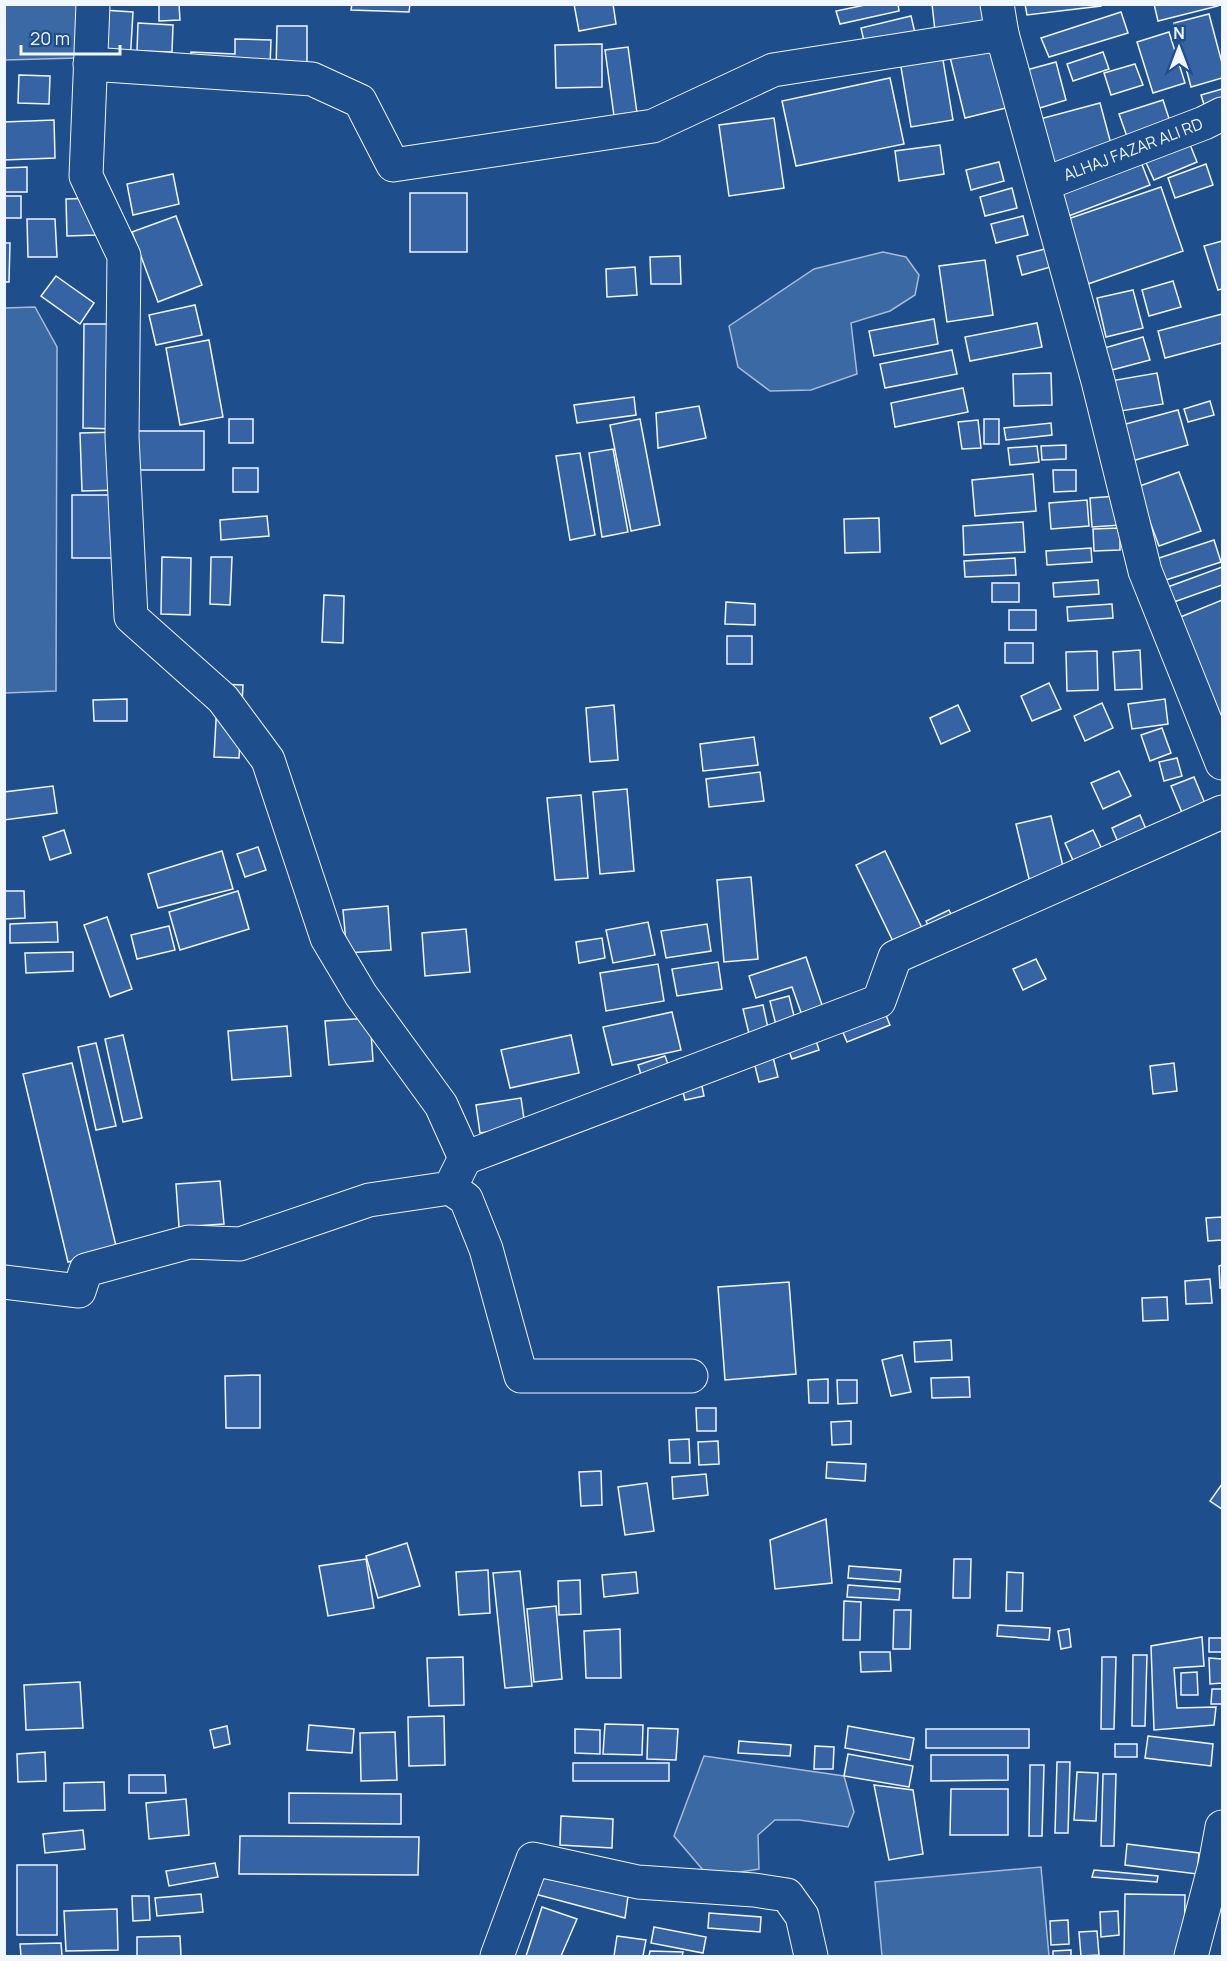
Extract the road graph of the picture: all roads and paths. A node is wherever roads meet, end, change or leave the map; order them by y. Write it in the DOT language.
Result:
graph roads {
  1 [pos="93,4"];
  2 [pos="999,19"];
  3 [pos="90,64"];
  4 [pos="1222,114"];
  5 [pos="1044,184"];
  6 [pos="1222,762"];
  7 [pos="1222,812"];
  8 [pos="465,1158"];
  9 [pos="450,1188"];
  10 [pos="4,1282"];
  11 [pos="691,1376"];
  12 [pos="1222,1827"];
  13 [pos="497,1956"];
  14 [pos="811,1956"];
  15 [pos="1191,1956"];
  1 -- 3 [label="street"];
  2 -- 3 [label="street"];
  2 -- 5 [label="street"];
  3 -- 8 [label="street"];
  4 -- 5 [label="street, ALHAJ FAZAR ALI RD"];
  5 -- 6 [label="street"];
  7 -- 8 [label="street"];
  8 -- 9 [label="street"];
  9 -- 10 [label="street"];
  9 -- 11 [label="street"];
  12 -- 15 [label="street"];
  13 -- 14 [label="street"];
}
